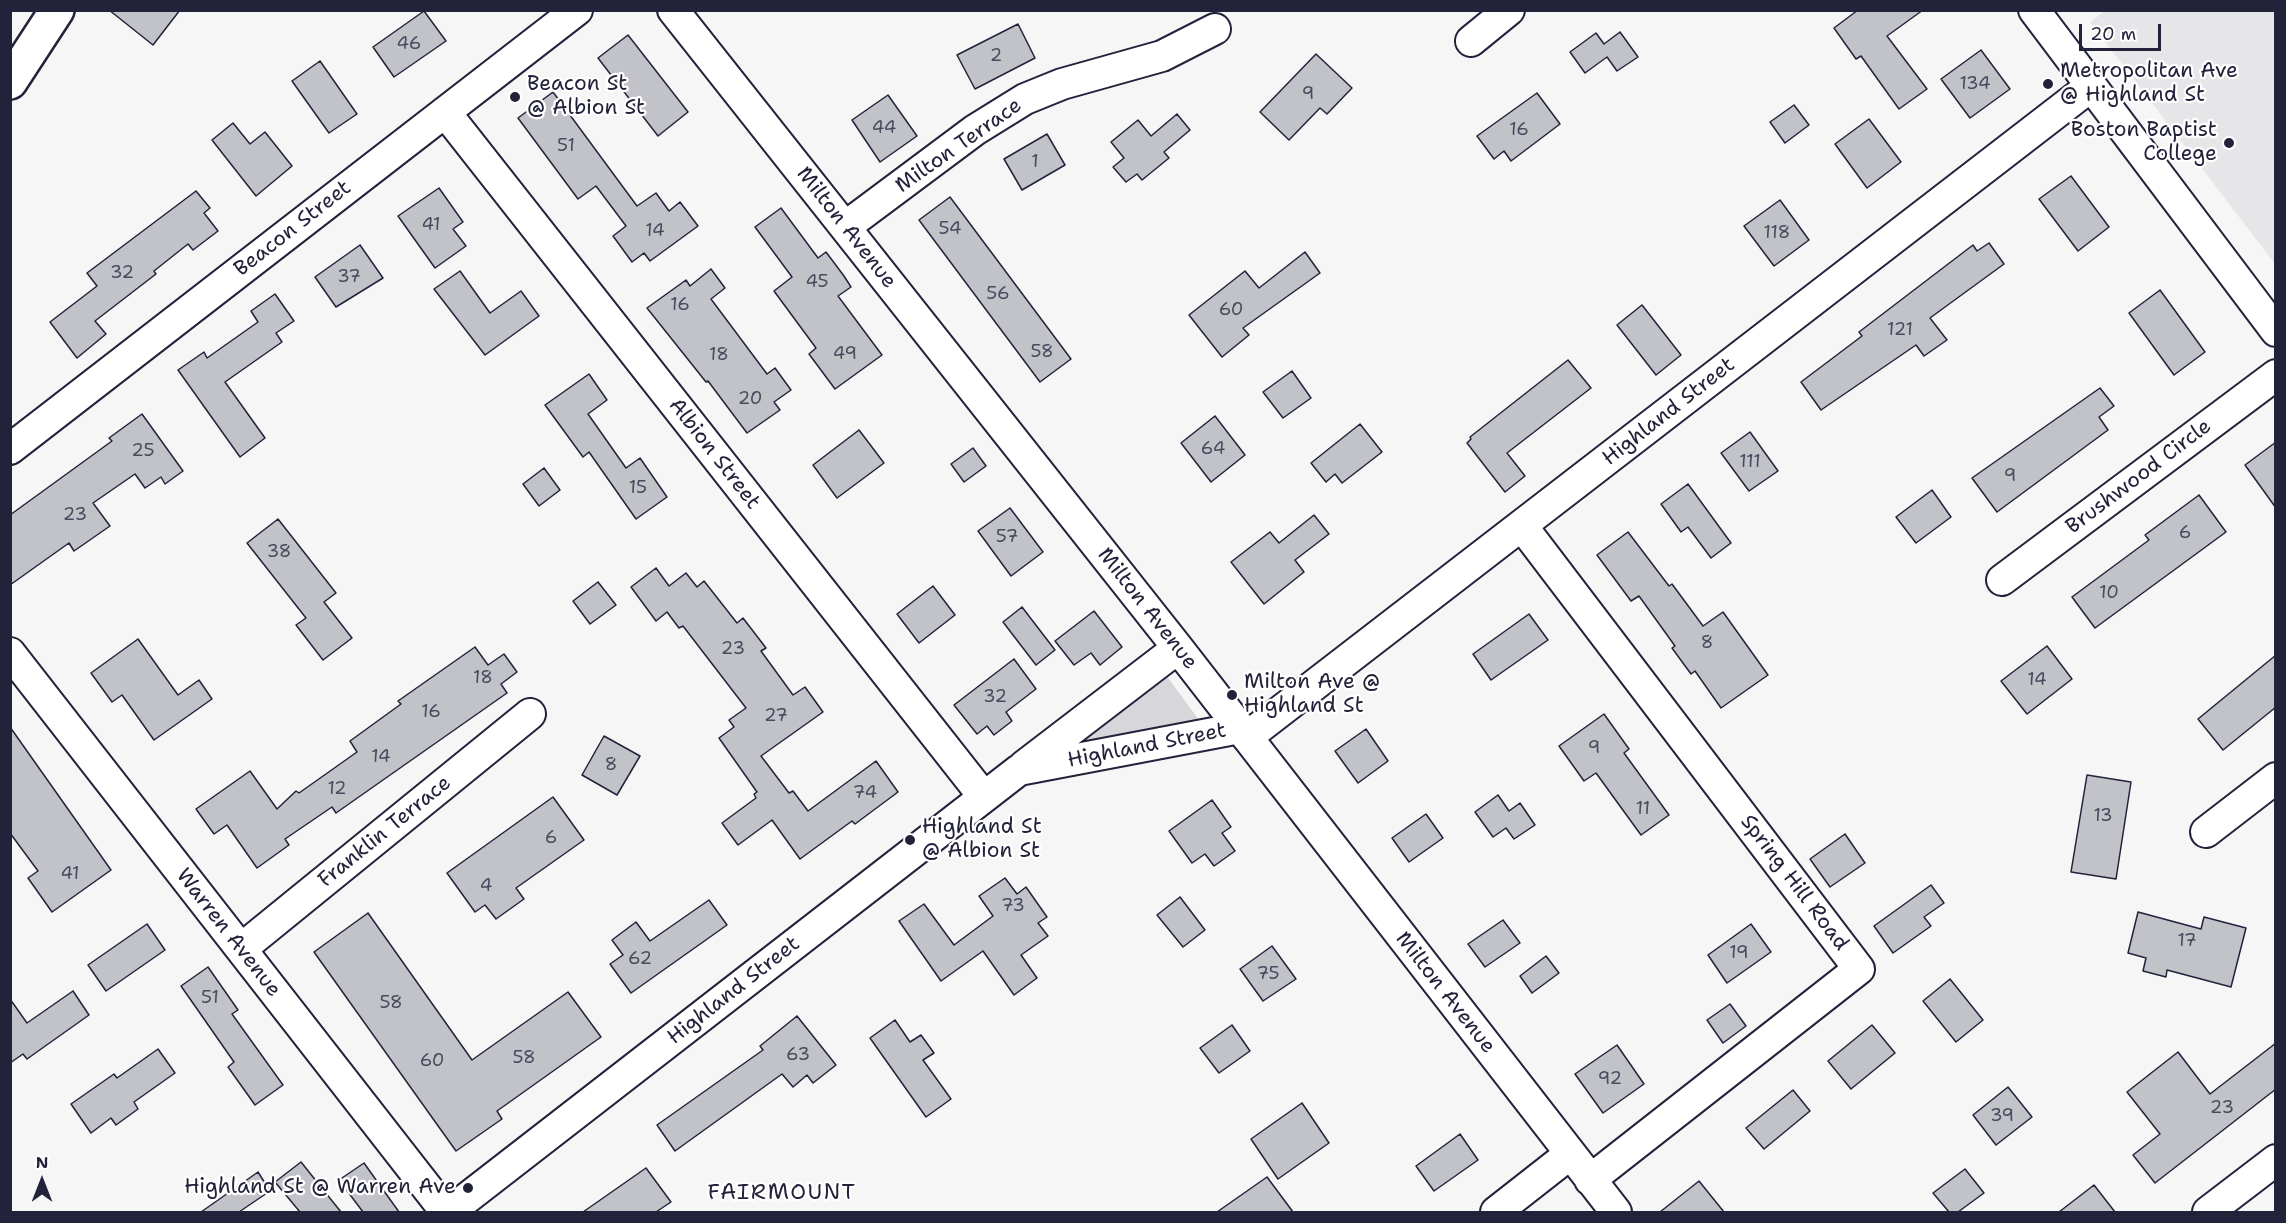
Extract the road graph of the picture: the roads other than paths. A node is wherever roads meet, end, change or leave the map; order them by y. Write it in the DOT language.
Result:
graph roads {
  1 [pos="577,10"];
  2 [pos="673,10"];
  3 [pos="1509,10"];
  4 [pos="2034,10"];
  5 [pos="46,14"];
  6 [pos="1215,29"];
  7 [pos="1471,41"];
  8 [pos="10,82"];
  9 [pos="2091,86"];
  10 [pos="445,112"];
  11 [pos="845,227"];
  12 [pos="2276,331"];
  13 [pos="2276,375"];
  14 [pos="10,449"];
  15 [pos="1522,526"];
  16 [pos="2002,580"];
  17 [pos="1178,648"];
  18 [pos="10,653"];
  19 [pos="530,714"];
  20 [pos="1243,733"];
  21 [pos="1019,770"];
  22 [pos="2276,778"];
  23 [pos="984,797"];
  24 [pos="2206,832"];
  25 [pos="241,949"];
  26 [pos="1570,1154"];
  27 [pos="2276,1160"];
  28 [pos="1590,1180"];
  29 [pos="2224,1208"];
  30 [pos="448,1212"];
  31 [pos="1496,1212"];
  32 [pos="1616,1212"];
  1 -- 10 [label="street, Beacon Street"];
  2 -- 11 [label="street, Milton Avenue"];
  3 -- 7 [label="street"];
  4 -- 9 [label="street"];
  5 -- 8 [label="main road"];
  6 -- 11 [label="street, Milton Terrace"];
  9 -- 12 [label="street"];
  9 -- 15 [label="street, Highland Street"];
  10 -- 14 [label="street, Beacon Street"];
  10 -- 23 [label="street, Albion Street"];
  11 -- 17 [label="street, Milton Avenue"];
  13 -- 16 [label="street, Brushwood Circle"];
  15 -- 20 [label="street, Highland Street"];
  15 -- 28 [label="street, Spring Hill Road"];
  17 -- 20 [label="street, Milton Avenue"];
  17 -- 21 [label="street, Highland Street"];
  18 -- 25 [label="street, Warren Avenue"];
  19 -- 25 [label="street, Franklin Terrace"];
  20 -- 21 [label="street, Highland Street"];
  20 -- 26 [label="street, Milton Avenue"];
  21 -- 23 [label="street, Highland Street"];
  22 -- 24 [label="street"];
  23 -- 30 [label="street, Highland Street"];
  25 -- 30 [label="street, Warren Avenue"];
  26 -- 28 [label="street, Milton Avenue"];
  26 -- 31 [label="street"];
  27 -- 29 [label="street"];
  28 -- 32 [label="street, Milton Avenue"];
}
